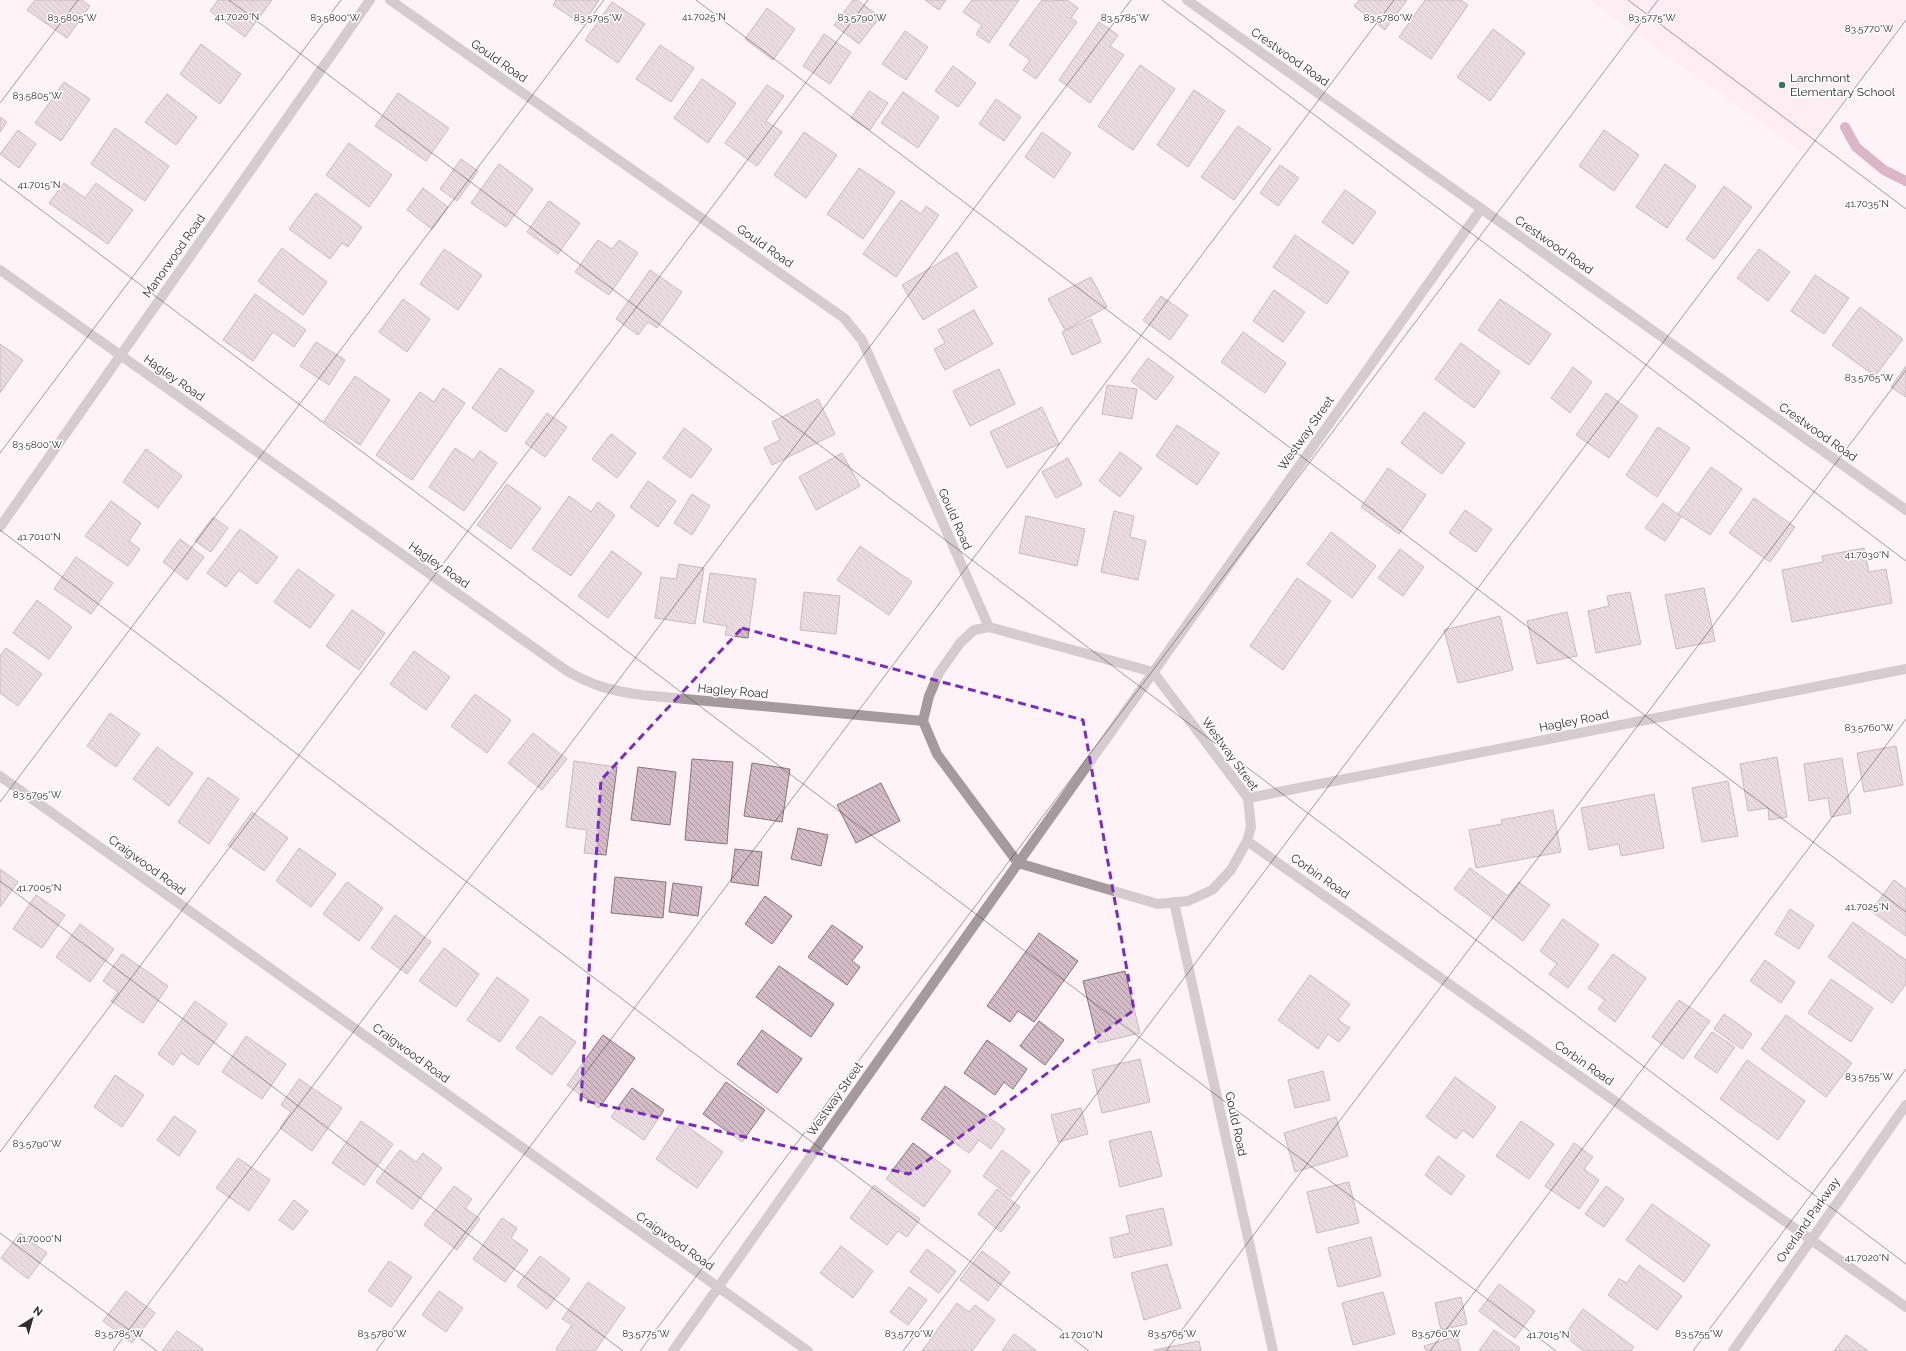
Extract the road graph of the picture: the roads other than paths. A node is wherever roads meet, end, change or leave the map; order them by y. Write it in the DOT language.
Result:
graph roads {
  1 [pos="370,0"];
  2 [pos="390,0"];
  3 [pos="1187,0"];
  4 [pos="1481,208"];
  5 [pos="0,270"];
  6 [pos="120,356"];
  7 [pos="1906,510"];
  8 [pos="0,527"];
  9 [pos="989,627"];
  10 [pos="1906,669"];
  11 [pos="1153,672"];
  12 [pos="923,721"];
  13 [pos="0,776"];
  14 [pos="1248,798"];
  15 [pos="1247,841"];
  16 [pos="1018,863"];
  17 [pos="1174,902"];
  18 [pos="1906,1105"];
  19 [pos="1810,1239"];
  20 [pos="718,1287"];
  21 [pos="1906,1307"];
  22 [pos="673,1351"];
  23 [pos="808,1351"];
  24 [pos="1273,1351"];
  25 [pos="1733,1351"];
  1 -- 6 [label="street, Manorwood Road"];
  2 -- 9 [label="street, Gould Road"];
  3 -- 4 [label="street, Crestwood Road"];
  4 -- 7 [label="street, Crestwood Road"];
  4 -- 11 [label="street, Westway Street"];
  5 -- 6 [label="street, Hagley Road"];
  6 -- 8 [label="street, Manorwood Road"];
  6 -- 12 [label="street, Hagley Road"];
  9 -- 11 [label="street"];
  9 -- 12 [label="street"];
  10 -- 14 [label="street, Hagley Road"];
  11 -- 14 [label="street, Westway Street"];
  11 -- 16 [label="street, Westway Street"];
  12 -- 16 [label="street"];
  13 -- 20 [label="street, Craigwood Road"];
  14 -- 15 [label="street, Westway Street"];
  15 -- 17 [label="street, Westway Street"];
  15 -- 19 [label="street, Corbin Road"];
  16 -- 17 [label="street, Westway Street"];
  16 -- 20 [label="street, Westway Street"];
  17 -- 24 [label="street, Gould Road"];
  18 -- 19 [label="street, Overland Parkway"];
  19 -- 21 [label="street, Corbin Road"];
  19 -- 25 [label="street, Overland Parkway"];
  20 -- 22 [label="street, Westway Street"];
  20 -- 23 [label="street, Craigwood Road"];
}
